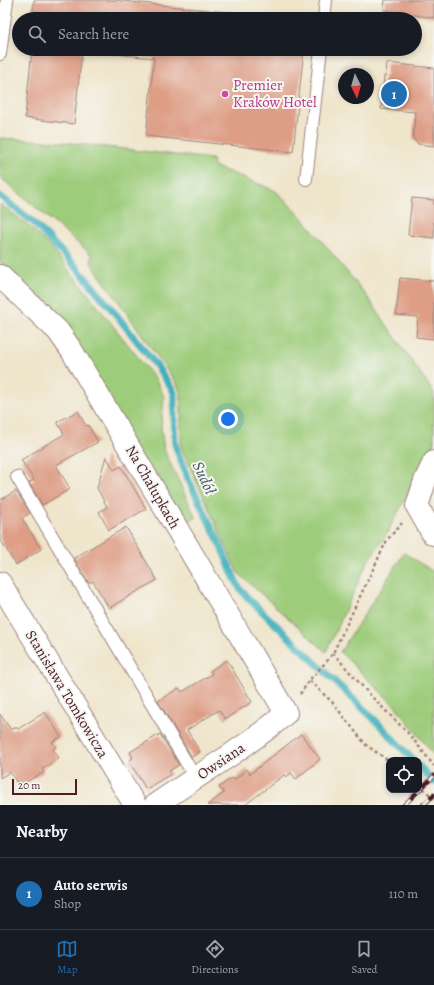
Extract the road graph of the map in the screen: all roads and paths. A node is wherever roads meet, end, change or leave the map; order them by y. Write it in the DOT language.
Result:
graph roads {
  1 [pos="7,0"];
  2 [pos="326,0"];
  3 [pos="325,12"];
  4 [pos="0,54"];
  5 [pos="319,56"];
  6 [pos="306,179"];
  7 [pos="0,276"];
  8 [pos="434,462"];
  9 [pos="17,477"];
  10 [pos="417,506"];
  11 [pos="434,534"];
  12 [pos="0,582"];
  13 [pos="333,653"];
  14 [pos="312,677"];
  15 [pos="310,680"];
  16 [pos="286,713"];
  17 [pos="386,759"];
  18 [pos="434,766"];
  19 [pos="196,779"];
  20 [pos="422,787"];
  21 [pos="434,799"];
  22 [pos="135,805"];
  23 [pos="154,805"];
  1 -- 4 [label="lane"];
  2 -- 3 [label="lane"];
  5 -- 6 [label="lane"];
  7 -- 16 [label="street, Na Chałupkach"];
  8 -- 10 [label="street"];
  9 -- 19 [label="lane"];
  10 -- 11 [label="street"];
  10 -- 13 [label="path"];
  12 -- 22 [label="street, Stanisława Tomkowicza"];
  13 -- 14 [label="path"];
  13 -- 18 [label="path"];
  15 -- 17 [label="path"];
  16 -- 19 [label="street, Owsiana"];
  19 -- 23 [label="street, Owsiana"];
  20 -- 21 [label="path"];
}
